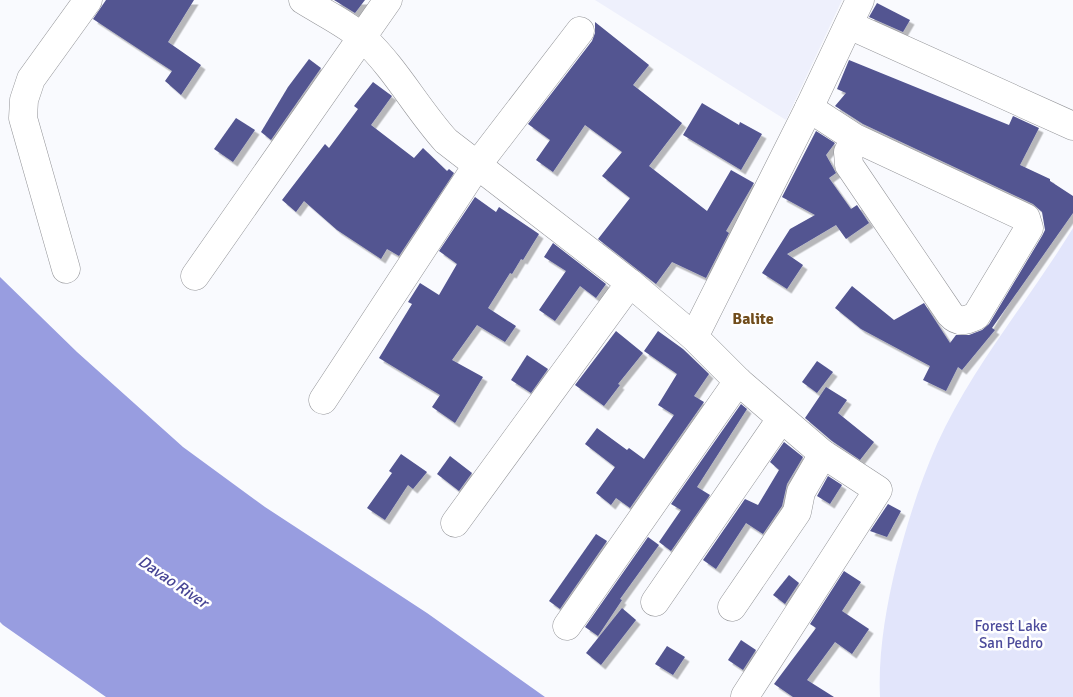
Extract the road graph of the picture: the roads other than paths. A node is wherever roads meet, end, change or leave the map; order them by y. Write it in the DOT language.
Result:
graph roads {
  1 [pos="88,0"];
  2 [pos="303,0"];
  3 [pos="388,0"];
  4 [pos="860,0"];
  5 [pos="849,25"];
  6 [pos="580,31"];
  7 [pos="363,38"];
  8 [pos="810,108"];
  9 [pos="1073,126"];
  10 [pos="855,138"];
  11 [pos="478,164"];
  12 [pos="66,269"];
  13 [pos="195,276"];
  14 [pos="630,283"];
  15 [pos="694,338"];
  16 [pos="738,381"];
  17 [pos="323,400"];
  18 [pos="781,419"];
  19 [pos="823,454"];
  20 [pos="455,523"];
  21 [pos="656,602"];
  22 [pos="732,607"];
  23 [pos="567,626"];
  24 [pos="745,696"];
  1 -- 12 [label="street"];
  2 -- 7 [label="street"];
  3 -- 7 [label="street"];
  4 -- 5 [label="street"];
  5 -- 8 [label="street"];
  5 -- 9 [label="street"];
  6 -- 11 [label="street"];
  7 -- 11 [label="street"];
  7 -- 13 [label="street"];
  8 -- 10 [label="street"];
  8 -- 15 [label="street"];
  10 -- 10 [label="street"];
  11 -- 14 [label="street"];
  11 -- 17 [label="street"];
  14 -- 15 [label="street"];
  14 -- 20 [label="street"];
  15 -- 16 [label="street"];
  16 -- 18 [label="street"];
  16 -- 23 [label="street"];
  18 -- 19 [label="street"];
  18 -- 21 [label="street"];
  19 -- 22 [label="street"];
  19 -- 24 [label="street"];
}
